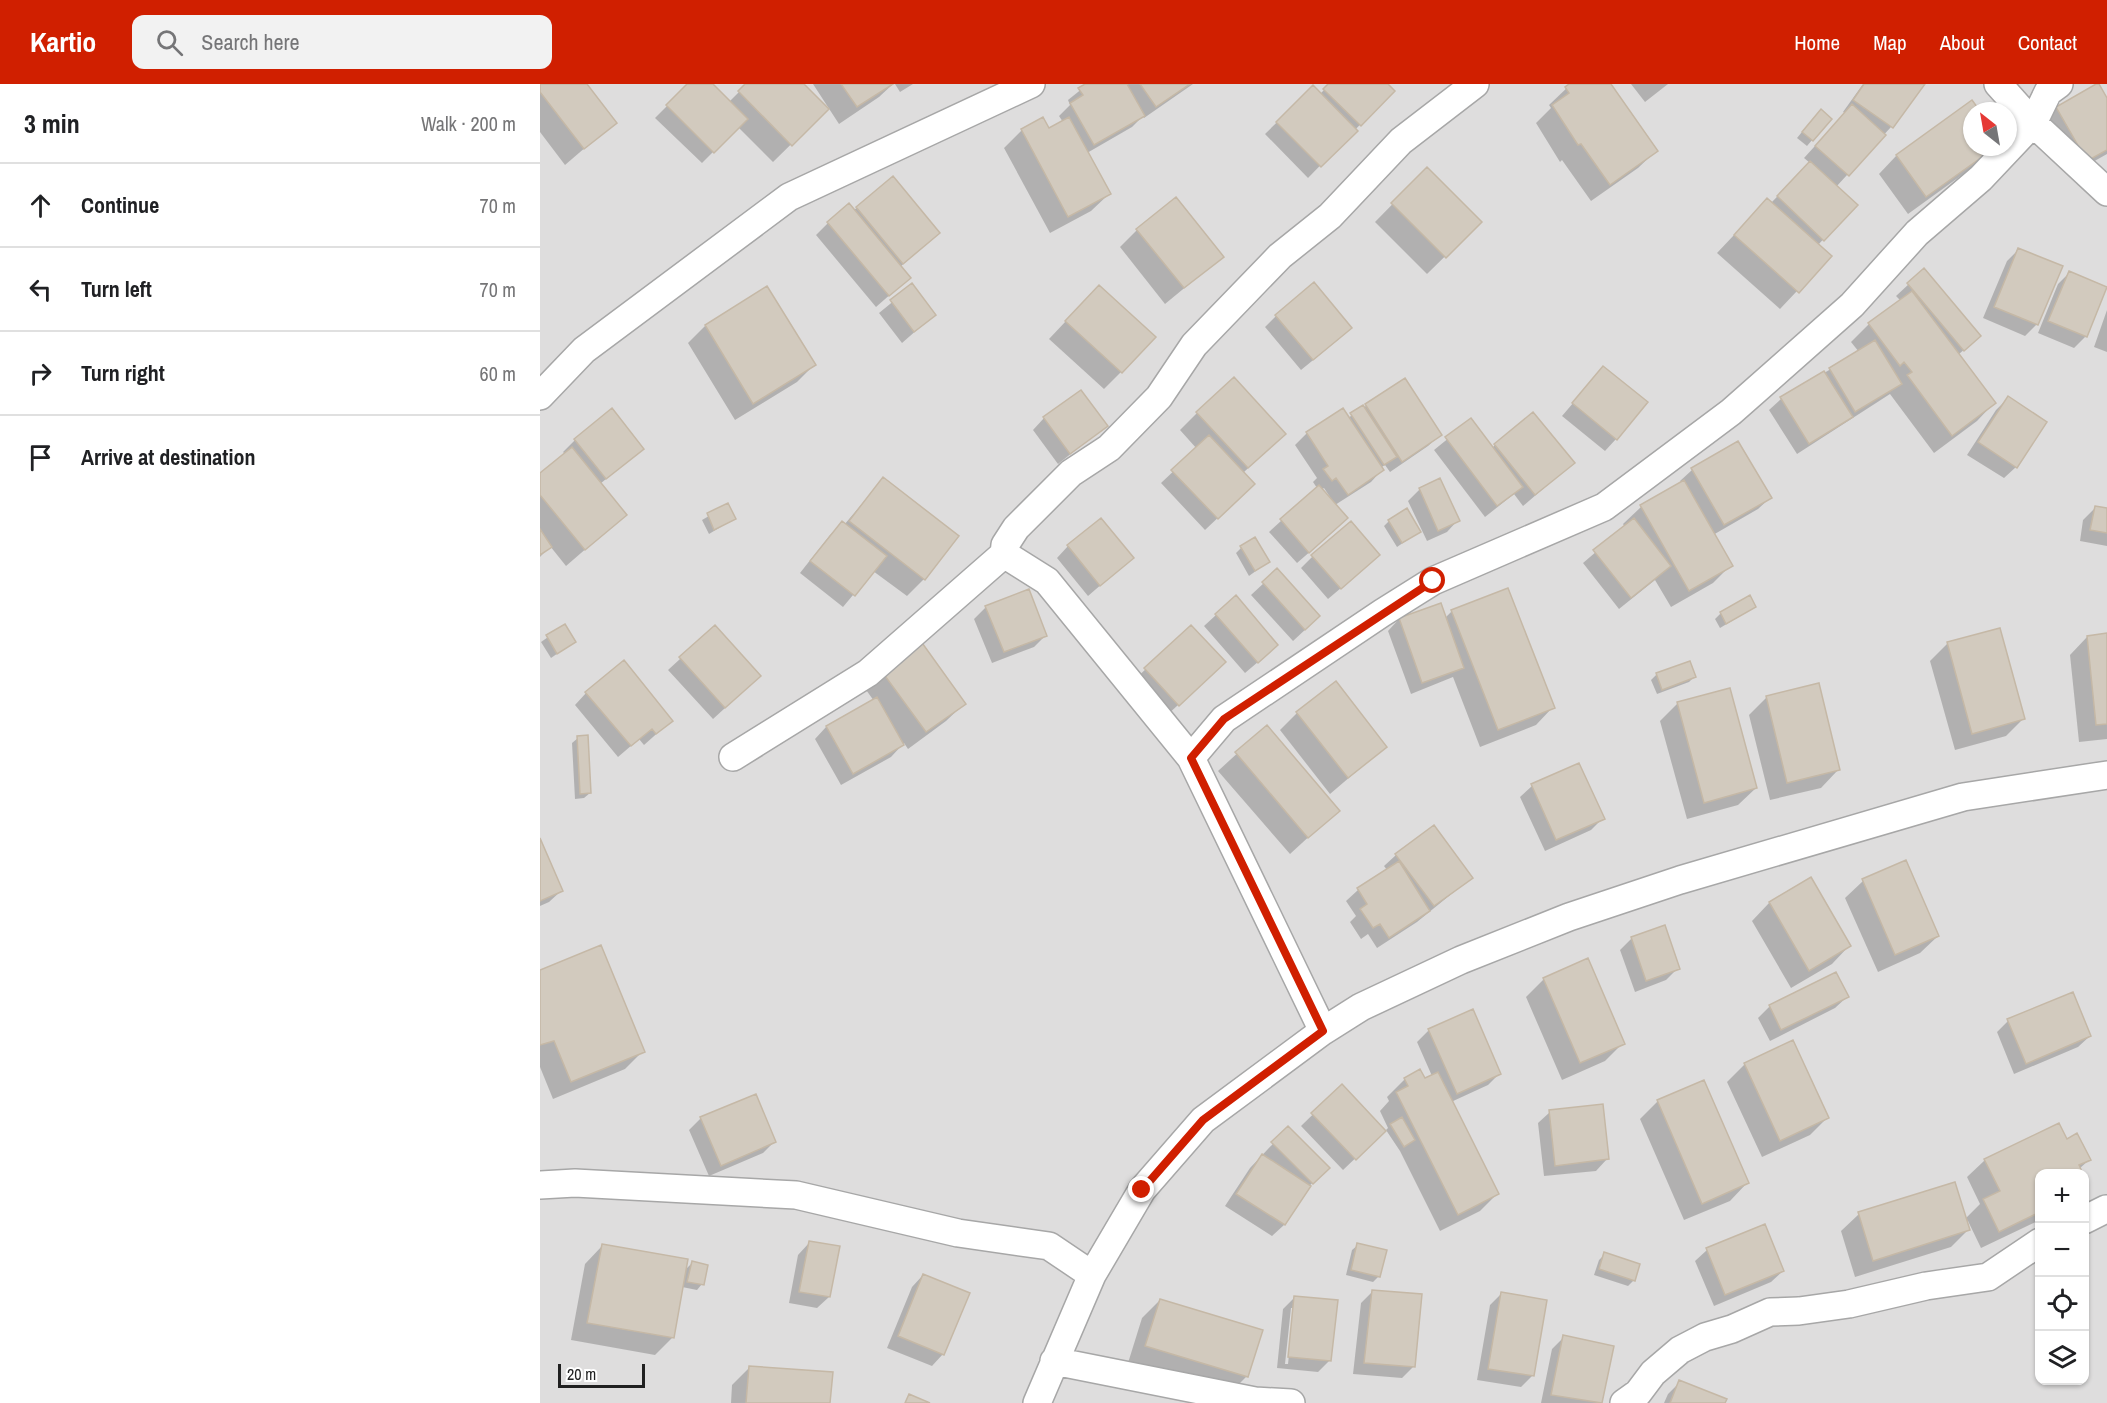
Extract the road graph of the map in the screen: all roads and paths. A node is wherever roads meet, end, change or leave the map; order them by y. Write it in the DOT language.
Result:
graph roads {
  1 [pos="1031,84"];
  2 [pos="1475,84"];
  3 [pos="1998,84"];
  4 [pos="2060,84"];
  5 [pos="2033,123"];
  6 [pos="2107,192"];
  7 [pos="540,396"];
  8 [pos="1004,554"];
  9 [pos="733,757"];
  10 [pos="1191,758"];
  11 [pos="2107,775"];
  12 [pos="1323,1031"];
  13 [pos="540,1185"];
  14 [pos="2035,1245"];
  15 [pos="1092,1275"];
  16 [pos="1054,1361"];
  17 [pos="1037,1403"];
  18 [pos="1291,1403"];
  19 [pos="1624,1403"];
  1 -- 7 [label="street"];
  2 -- 8 [label="street"];
  3 -- 5 [label="street"];
  4 -- 5 [label="street"];
  5 -- 6 [label="street"];
  5 -- 10 [label="street"];
  8 -- 9 [label="street"];
  8 -- 10 [label="street"];
  10 -- 12 [label="street"];
  11 -- 12 [label="street"];
  12 -- 15 [label="street"];
  13 -- 15 [label="street"];
  14 -- 19 [label="street"];
  15 -- 16 [label="street"];
  16 -- 17 [label="street"];
  16 -- 18 [label="street"];
}
